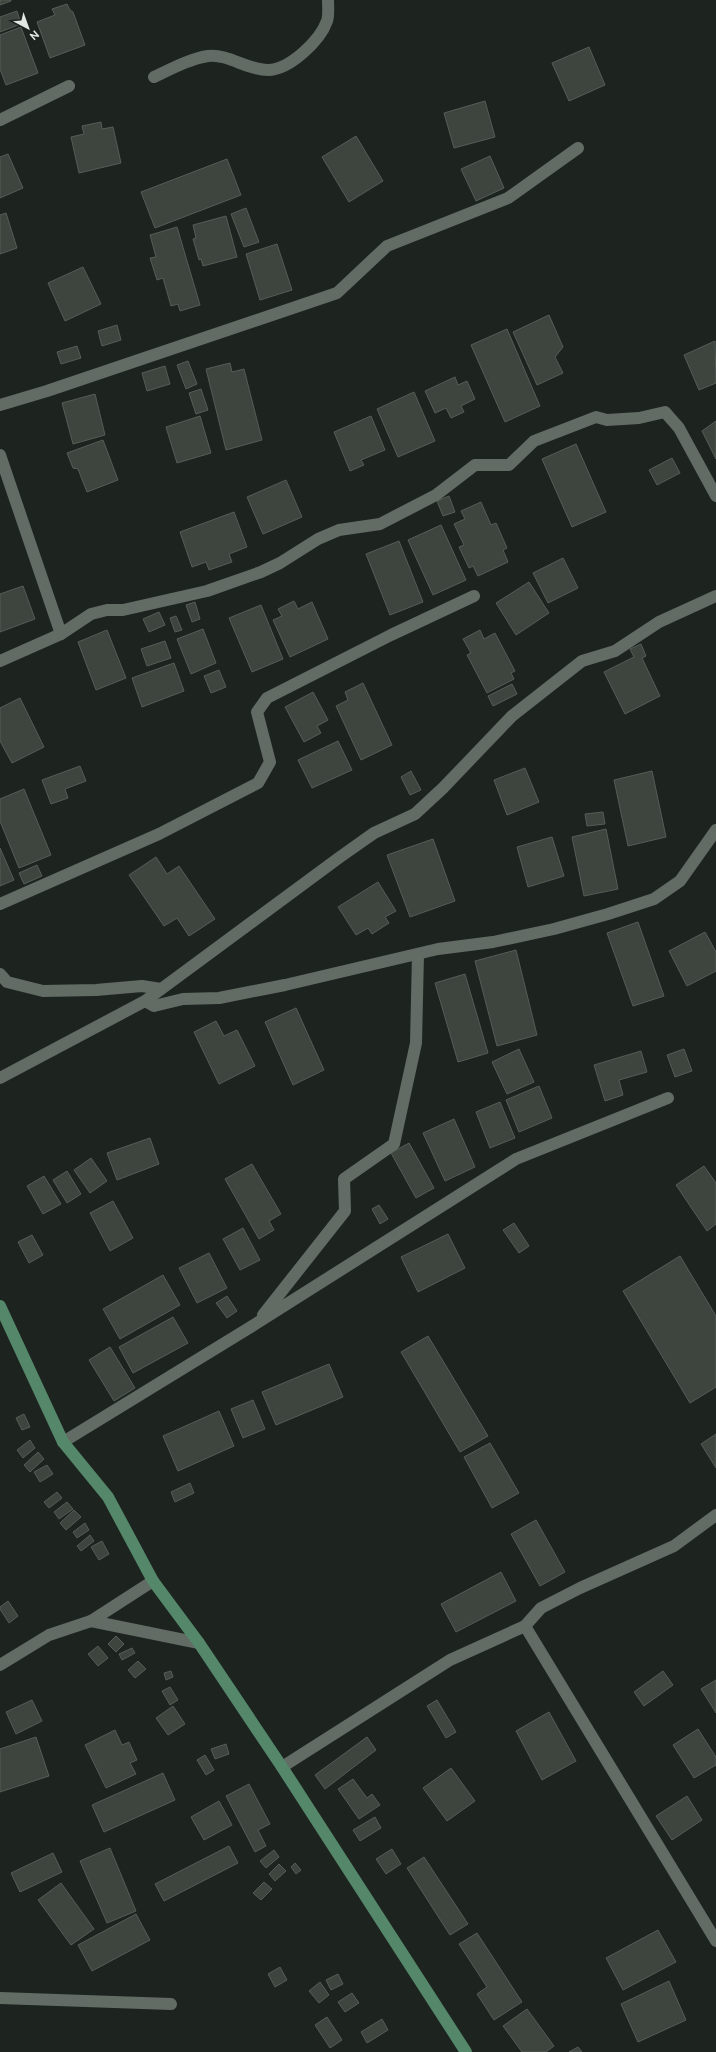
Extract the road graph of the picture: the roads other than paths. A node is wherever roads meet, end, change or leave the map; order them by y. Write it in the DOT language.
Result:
graph roads {
  1 [pos="328,0"];
  2 [pos="154,76"];
  3 [pos="69,86"];
  4 [pos="0,120"];
  5 [pos="578,148"];
  6 [pos="0,405"];
  7 [pos="0,455"];
  8 [pos="716,496"];
  9 [pos="474,596"];
  10 [pos="716,596"];
  11 [pos="60,634"];
  12 [pos="0,661"];
  13 [pos="716,830"];
  14 [pos="0,904"];
  15 [pos="418,954"];
  16 [pos="0,974"];
  17 [pos="161,989"];
  18 [pos="145,1001"];
  19 [pos="0,1078"];
  20 [pos="668,1098"];
  21 [pos="0,1306"];
  22 [pos="257,1323"];
  23 [pos="63,1442"];
  24 [pos="716,1515"];
  25 [pos="153,1581"];
  26 [pos="90,1621"];
  27 [pos="524,1626"];
  28 [pos="199,1644"];
  29 [pos="0,1665"];
  30 [pos="282,1767"];
  31 [pos="716,1941"];
  32 [pos="0,1998"];
  33 [pos="171,2004"];
  34 [pos="466,2052"];
  1 -- 2 [label="street"];
  3 -- 4 [label="street"];
  5 -- 6 [label="street"];
  7 -- 11 [label="street"];
  8 -- 11 [label="street"];
  9 -- 14 [label="street"];
  10 -- 17 [label="street"];
  11 -- 12 [label="street"];
  13 -- 15 [label="street"];
  15 -- 18 [label="street"];
  15 -- 22 [label="street"];
  16 -- 17 [label="street"];
  17 -- 18 [label="street"];
  18 -- 19 [label="street"];
  20 -- 22 [label="street"];
  21 -- 23 [label="street"];
  22 -- 23 [label="street"];
  23 -- 25 [label="street"];
  24 -- 27 [label="street"];
  25 -- 26 [label="street"];
  25 -- 28 [label="street"];
  26 -- 28 [label="street"];
  26 -- 29 [label="street"];
  27 -- 30 [label="street"];
  27 -- 31 [label="street"];
  28 -- 30 [label="street"];
  30 -- 34 [label="street"];
  32 -- 33 [label="street"];
}
